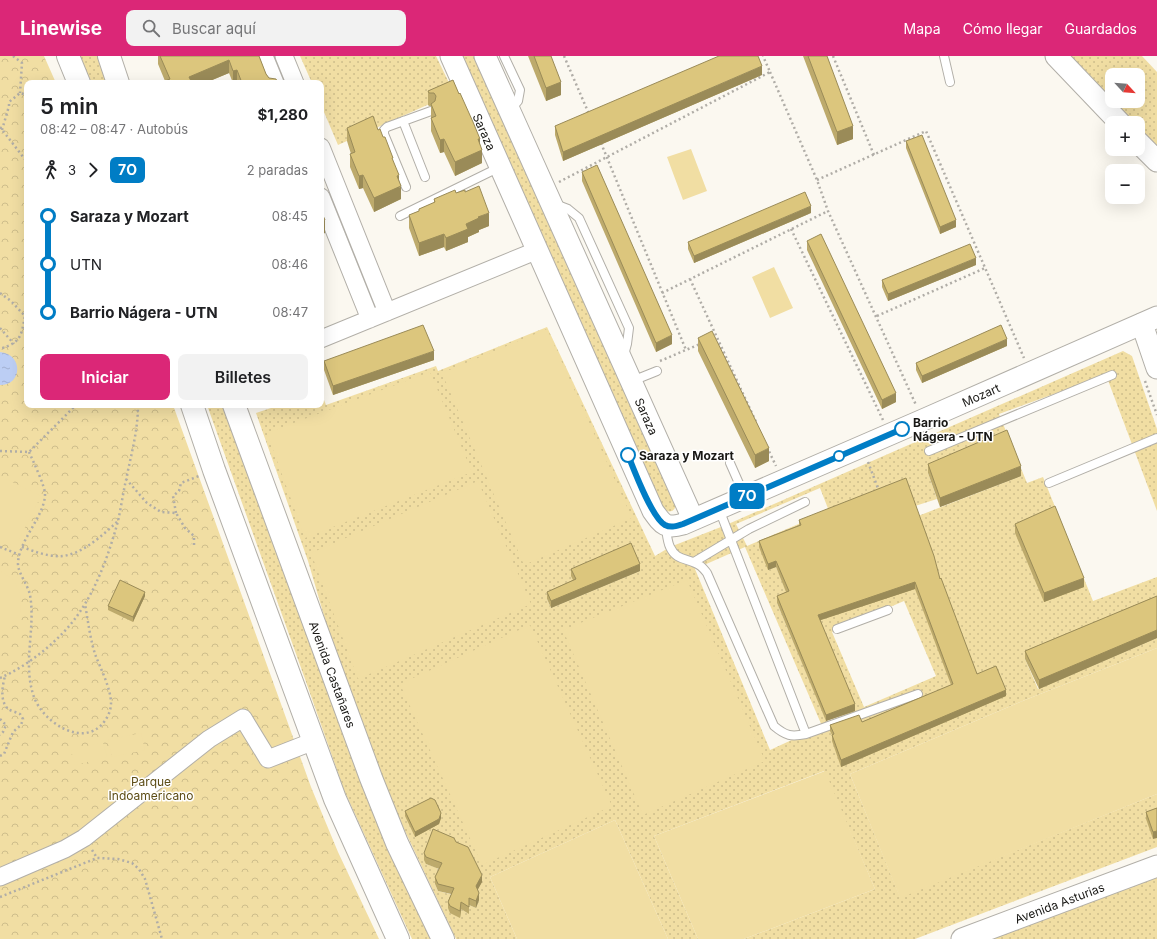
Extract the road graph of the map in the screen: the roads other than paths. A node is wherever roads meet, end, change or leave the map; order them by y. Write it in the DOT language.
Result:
graph roads {
  1 [pos="68,56"];
  2 [pos="108,56"];
  3 [pos="264,56"];
  4 [pos="284,56"];
  5 [pos="451,56"];
  6 [pos="485,56"];
  7 [pos="504,56"];
  8 [pos="944,56"];
  9 [pos="1056,56"];
  10 [pos="78,80"];
  11 [pos="117,80"];
  12 [pos="274,80"];
  13 [pos="294,80"];
  14 [pos="950,82"];
  15 [pos="431,111"];
  16 [pos="510,112"];
  17 [pos="1113,116"];
  18 [pos="403,121"];
  19 [pos="1145,149"];
  20 [pos="324,154"];
  21 [pos="1157,161"];
  22 [pos="501,167"];
  23 [pos="425,177"];
  24 [pos="406,187"];
  25 [pos="324,204"];
  26 [pos="400,216"];
  27 [pos="538,250"];
  28 [pos="387,312"];
  29 [pos="370,319"];
  30 [pos="1149,320"];
  31 [pos="324,338"];
  32 [pos="1157,368"];
  33 [pos="657,371"];
  34 [pos="1112,375"];
  35 [pos="631,382"];
  36 [pos="193,408"];
  37 [pos="235,408"];
  38 [pos="1157,438"];
  39 [pos="929,450"];
  40 [pos="730,463"];
  41 [pos="1049,483"];
  42 [pos="745,497"];
  43 [pos="805,502"];
  44 [pos="718,508"];
  45 [pos="659,518"];
  46 [pos="693,519"];
  47 [pos="732,540"];
  48 [pos="694,562"];
  49 [pos="888,610"];
  50 [pos="837,629"];
  51 [pos="918,694"];
  52 [pos="806,734"];
  53 [pos="314,741"];
  54 [pos="1157,866"];
  55 [pos="0,877"];
  56 [pos="398,939"];
  57 [pos="443,939"];
  58 [pos="962,939"];
  1 -- 10 [label="main road"];
  2 -- 11 [label="main road"];
  3 -- 12 [label="street"];
  4 -- 13 [label="street"];
  5 -- 22 [label="street, Saraza"];
  6 -- 16 [label="street, Saraza"];
  7 -- 16 [label="lane"];
  8 -- 14 [label="lane"];
  9 -- 17 [label="street"];
  15 -- 18 [label="lane"];
  16 -- 35 [label="street, Saraza"];
  18 -- 23 [label="lane"];
  18 -- 24 [label="lane"];
  19 -- 21 [label="street"];
  20 -- 28 [label="street"];
  22 -- 26 [label="lane"];
  22 -- 27 [label="street, Saraza"];
  25 -- 29 [label="street"];
  27 -- 28 [label="street"];
  27 -- 45 [label="street, Saraza"];
  28 -- 29 [label="street"];
  29 -- 31 [label="street"];
  30 -- 32 [label="street"];
  30 -- 42 [label="street, Mozart"];
  33 -- 35 [label="lane"];
  34 -- 39 [label="lane"];
  35 -- 46 [label="street, Saraza"];
  36 -- 53 [label="main road"];
  37 -- 57 [label="main road, Avenida Castañares"];
  38 -- 41 [label="lane"];
  40 -- 42 [label="lane"];
  42 -- 44 [label="street, Mozart"];
  43 -- 47 [label="lane"];
  44 -- 46 [label="street, Mozart"];
  44 -- 47 [label="lane"];
  45 -- 46 [label="street"];
  45 -- 48 [label="lane"];
  47 -- 48 [label="lane"];
  47 -- 52 [label="lane"];
  48 -- 52 [label="lane"];
  49 -- 50 [label="lane"];
  51 -- 52 [label="lane"];
  53 -- 55 [label="street"];
  53 -- 56 [label="main road"];
  54 -- 58 [label="street, Avenida Asturias"];
}
